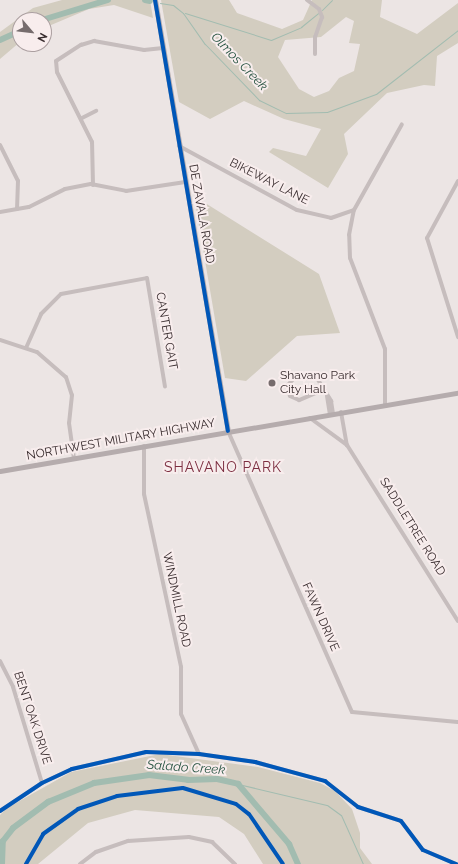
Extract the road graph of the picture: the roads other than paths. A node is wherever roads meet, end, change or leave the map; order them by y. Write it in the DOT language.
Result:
graph roads {
  1 [pos="155,0"];
  2 [pos="307,0"];
  3 [pos="163,48"];
  4 [pos="315,54"];
  5 [pos="96,111"];
  6 [pos="82,118"];
  7 [pos="402,124"];
  8 [pos="0,145"];
  9 [pos="179,146"];
  10 [pos="458,181"];
  11 [pos="186,182"];
  12 [pos="93,185"];
  13 [pos="17,209"];
  14 [pos="354,210"];
  15 [pos="0,212"];
  16 [pos="458,337"];
  17 [pos="0,340"];
  18 [pos="26,348"];
  19 [pos="165,387"];
  20 [pos="323,390"];
  21 [pos="458,393"];
  22 [pos="385,404"];
  23 [pos="341,412"];
  24 [pos="332,414"];
  25 [pos="310,418"];
  26 [pos="228,431"];
  27 [pos="347,445"];
  28 [pos="144,446"];
  29 [pos="74,458"];
  30 [pos="0,471"];
  31 [pos="458,621"];
  32 [pos="0,661"];
  33 [pos="458,722"];
  34 [pos="200,754"];
  35 [pos="42,783"];
  36 [pos="0,811"];
  37 [pos="80,864"];
  38 [pos="235,864"];
  39 [pos="456,864"];
  1 -- 3 [label="main road, DE ZAVALA ROAD"];
  2 -- 4 [label="street"];
  3 -- 6 [label="street"];
  3 -- 9 [label="main road, DE ZAVALA ROAD"];
  5 -- 6 [label="street"];
  6 -- 12 [label="street"];
  7 -- 14 [label="street"];
  8 -- 13 [label="street"];
  9 -- 11 [label="main road, DE ZAVALA ROAD"];
  9 -- 14 [label="street, BIKEWAY LANE"];
  10 -- 16 [label="street"];
  11 -- 12 [label="street"];
  11 -- 26 [label="main road, DE ZAVALA ROAD"];
  12 -- 13 [label="street"];
  13 -- 15 [label="street"];
  14 -- 22 [label="street"];
  17 -- 18 [label="street"];
  18 -- 19 [label="street, CANTER GAIT"];
  18 -- 29 [label="street"];
  20 -- 20 [label="street"];
  20 -- 24 [label="street"];
  21 -- 22 [label="main road, NORTHWEST MILITARY HIGHWAY"];
  22 -- 23 [label="main road, NORTHWEST MILITARY HIGHWAY"];
  23 -- 24 [label="main road, NORTHWEST MILITARY HIGHWAY"];
  23 -- 27 [label="street, SADDLETREE ROAD"];
  24 -- 25 [label="main road, NORTHWEST MILITARY HIGHWAY"];
  25 -- 26 [label="main road, NORTHWEST MILITARY HIGHWAY"];
  25 -- 27 [label="street, SADDLETREE ROAD"];
  26 -- 28 [label="main road, NORTHWEST MILITARY HIGHWAY"];
  26 -- 33 [label="street, FAWN DRIVE"];
  27 -- 31 [label="street, SADDLETREE ROAD"];
  28 -- 29 [label="main road, NORTHWEST MILITARY HIGHWAY"];
  28 -- 34 [label="street, WINDMILL ROAD"];
  29 -- 30 [label="main road, NORTHWEST MILITARY HIGHWAY"];
  32 -- 35 [label="street, BENT OAK DRIVE"];
  34 -- 35 [label="street"];
  34 -- 39 [label="street"];
  35 -- 36 [label="street"];
  37 -- 38 [label="street"];
}
